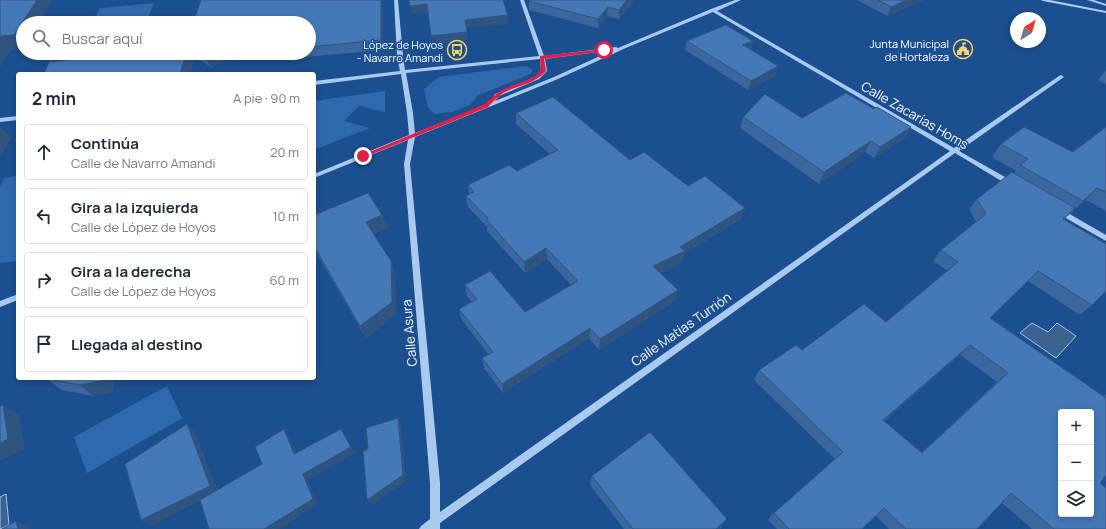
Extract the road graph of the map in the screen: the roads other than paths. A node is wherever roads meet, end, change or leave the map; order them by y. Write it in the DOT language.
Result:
graph roads {
  1 [pos="396,0"];
  2 [pos="522,0"];
  3 [pos="739,0"];
  4 [pos="1043,0"];
  5 [pos="1089,0"];
  6 [pos="1106,5"];
  7 [pos="713,10"];
  8 [pos="1106,12"];
  9 [pos="626,46"];
  10 [pos="542,57"];
  11 [pos="404,72"];
  12 [pos="1061,77"];
  13 [pos="316,83"];
  14 [pos="487,106"];
  15 [pos="16,118"];
  16 [pos="0,120"];
  17 [pos="412,136"];
  18 [pos="954,151"];
  19 [pos="316,175"];
  20 [pos="1016,187"];
  21 [pos="1051,206"];
  22 [pos="1106,238"];
  23 [pos="16,298"];
  24 [pos="0,304"];
  25 [pos="435,525"];
  26 [pos="424,529"];
  1 -- 11 [label="street, Calle Asura"];
  2 -- 10 [label="street"];
  3 -- 7 [label="street"];
  4 -- 8 [label="street"];
  5 -- 6 [label="street"];
  7 -- 9 [label="street"];
  7 -- 18 [label="street, Calle Zacarías Homs"];
  9 -- 10 [label="street"];
  9 -- 14 [label="street"];
  10 -- 11 [label="street"];
  10 -- 14 [label="street"];
  11 -- 13 [label="street"];
  11 -- 17 [label="street, Calle Asura"];
  12 -- 18 [label="street, Calle Matías Turrión"];
  14 -- 17 [label="street"];
  15 -- 16 [label="street"];
  17 -- 19 [label="street"];
  17 -- 25 [label="street, Calle Asura"];
  18 -- 20 [label="street, Calle Zacarías Homs"];
  18 -- 25 [label="street, Calle Matías Turrión"];
  21 -- 22 [label="street"];
  23 -- 24 [label="street"];
  25 -- 26 [label="street, Calle Matías Turrión"];
}
